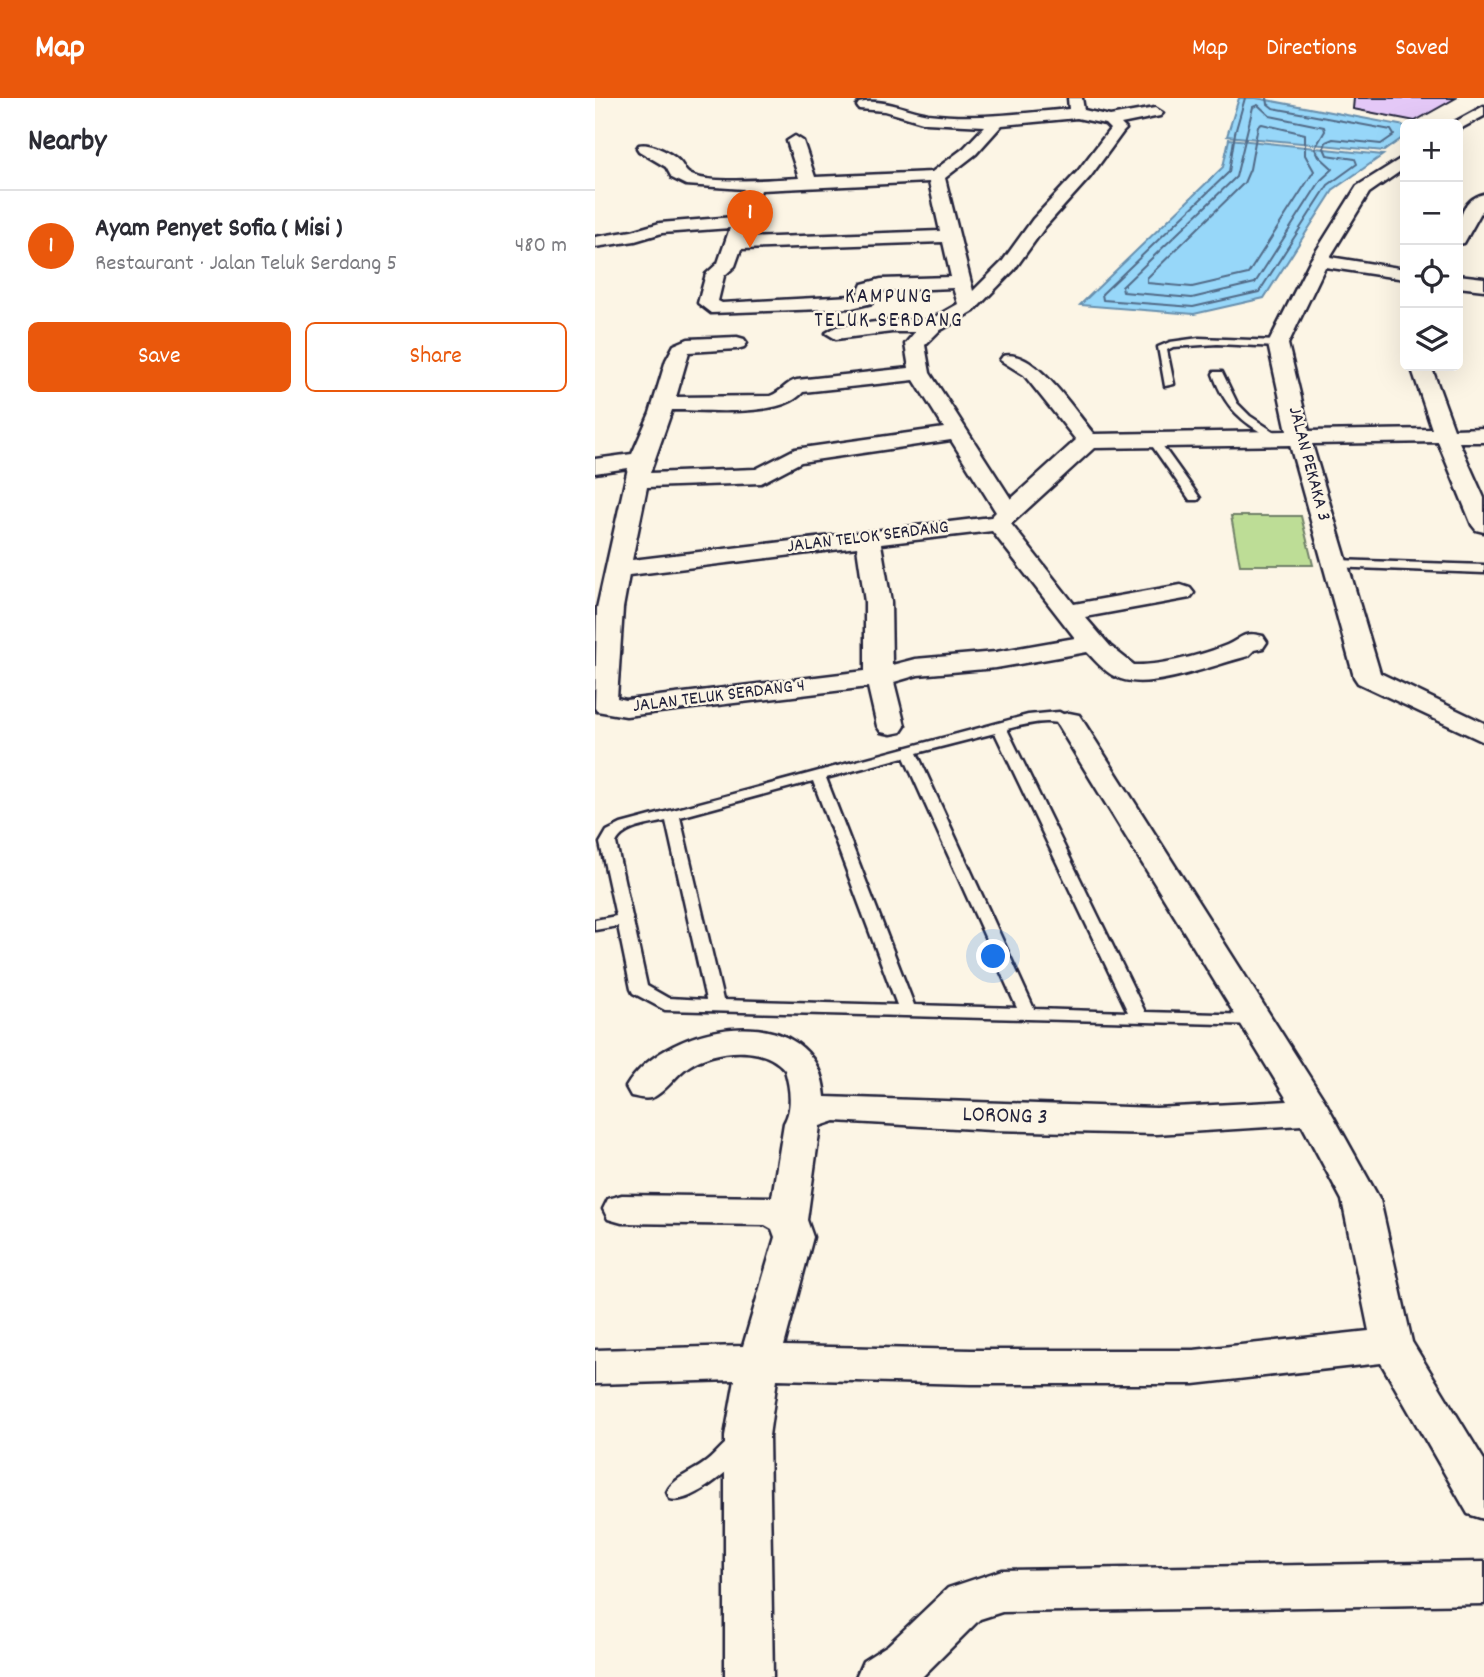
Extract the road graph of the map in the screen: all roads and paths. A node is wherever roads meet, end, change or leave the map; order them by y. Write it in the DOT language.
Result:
graph roads {
  1 [pos="1076,105"];
  2 [pos="864,106"];
  3 [pos="1484,110"];
  4 [pos="1155,113"];
  5 [pos="916,116"];
  6 [pos="1110,121"];
  7 [pos="997,122"];
  8 [pos="1463,123"];
  9 [pos="1463,127"];
  10 [pos="898,131"];
  11 [pos="1484,132"];
  12 [pos="795,141"];
  13 [pos="645,148"];
  14 [pos="1400,164"];
  15 [pos="936,177"];
  16 [pos="808,182"];
  17 [pos="754,185"];
  18 [pos="1484,199"];
  19 [pos="741,222"];
  20 [pos="1463,229"];
  21 [pos="950,236"];
  22 [pos="595,242"];
  23 [pos="734,244"];
  24 [pos="1319,261"];
  25 [pos="1400,273"];
  26 [pos="961,282"];
  27 [pos="1463,282"];
  28 [pos="1484,284"];
  29 [pos="967,307"];
  30 [pos="932,327"];
  31 [pos="836,333"];
  32 [pos="737,343"];
  33 [pos="1278,344"];
  34 [pos="1010,360"];
  35 [pos="1423,371"];
  36 [pos="920,373"];
  37 [pos="1218,374"];
  38 [pos="1169,384"];
  39 [pos="663,404"];
  40 [pos="957,433"];
  41 [pos="1445,434"];
  42 [pos="1484,435"];
  43 [pos="1275,437"];
  44 [pos="1299,437"];
  45 [pos="1153,440"];
  46 [pos="1088,441"];
  47 [pos="595,466"];
  48 [pos="639,470"];
  49 [pos="1194,498"];
  50 [pos="1003,518"];
  51 [pos="1484,525"];
  52 [pos="868,537"];
  53 [pos="1336,564"];
  54 [pos="617,569"];
  55 [pos="1484,569"];
  56 [pos="1181,593"];
  57 [pos="603,608"];
  58 [pos="1069,612"];
  59 [pos="1254,642"];
  60 [pos="1094,643"];
  61 [pos="879,678"];
  62 [pos="1069,721"];
  63 [pos="891,726"];
  64 [pos="999,727"];
  65 [pos="1484,734"];
  66 [pos="909,751"];
  67 [pos="818,776"];
  68 [pos="672,815"];
  69 [pos="625,920"];
  70 [pos="595,925"];
  71 [pos="716,1006"];
  72 [pos="908,1011"];
  73 [pos="1028,1014"];
  74 [pos="1139,1017"];
  75 [pos="1256,1021"];
  76 [pos="644,1087"];
  77 [pos="1314,1112"];
  78 [pos="808,1114"];
  79 [pos="622,1209"];
  80 [pos="788,1220"];
  81 [pos="1392,1345"];
  82 [pos="759,1362"];
  83 [pos="595,1367"];
  84 [pos="747,1436"];
  85 [pos="678,1492"];
  86 [pos="1484,1500"];
  87 [pos="1484,1583"];
  88 [pos="749,1677"];
  89 [pos="880,1677"];
  1 -- 6 [label="street"];
  1 -- 7 [label="street"];
  2 -- 5 [label="street"];
  3 -- 8 [label="street"];
  4 -- 6 [label="street"];
  5 -- 7 [label="street"];
  5 -- 10 [label="street"];
  6 -- 29 [label="street"];
  7 -- 15 [label="street"];
  9 -- 11 [label="street"];
  12 -- 16 [label="street"];
  13 -- 17 [label="street"];
  14 -- 24 [label="street"];
  15 -- 16 [label="street"];
  15 -- 21 [label="street"];
  16 -- 17 [label="street"];
  17 -- 19 [label="street"];
  18 -- 20 [label="street"];
  19 -- 22 [label="street"];
  19 -- 23 [label="street"];
  21 -- 23 [label="street"];
  21 -- 26 [label="street"];
  23 -- 26 [label="street"];
  24 -- 25 [label="street"];
  24 -- 33 [label="street"];
  26 -- 29 [label="street"];
  27 -- 28 [label="street"];
  29 -- 30 [label="street"];
  30 -- 31 [label="street"];
  30 -- 36 [label="street"];
  32 -- 39 [label="street, JALAN TELUK SERDANG 4"];
  33 -- 38 [label="lane"];
  33 -- 44 [label="street, JALAN PEKAKA 3"];
  34 -- 46 [label="street"];
  35 -- 41 [label="street"];
  36 -- 39 [label="street"];
  36 -- 40 [label="street"];
  37 -- 43 [label="lane"];
  39 -- 48 [label="street, JALAN TELUK SERDANG 4"];
  40 -- 48 [label="street"];
  40 -- 50 [label="street"];
  41 -- 42 [label="street"];
  41 -- 44 [label="street"];
  41 -- 51 [label="street"];
  43 -- 44 [label="street"];
  43 -- 45 [label="street"];
  44 -- 53 [label="street, JALAN PEKAKA 3"];
  45 -- 46 [label="street"];
  45 -- 49 [label="lane"];
  46 -- 50 [label="street"];
  47 -- 48 [label="street"];
  48 -- 54 [label="street, JALAN TELUK SERDANG 4"];
  50 -- 52 [label="street, JALAN TELOK SERDANG"];
  50 -- 58 [label="street"];
  52 -- 54 [label="street, JALAN TELOK SERDANG"];
  52 -- 61 [label="street"];
  53 -- 55 [label="lane"];
  53 -- 65 [label="street, JALAN PEKAKA 3"];
  54 -- 57 [label="street, JALAN TELUK SERDANG 4"];
  56 -- 58 [label="street"];
  57 -- 61 [label="street, JALAN TELUK SERDANG 4"];
  58 -- 60 [label="street"];
  59 -- 60 [label="street"];
  60 -- 61 [label="street"];
  61 -- 63 [label="street"];
  62 -- 64 [label="lane"];
  62 -- 75 [label="street"];
  64 -- 66 [label="lane"];
  64 -- 74 [label="lane"];
  66 -- 67 [label="lane"];
  66 -- 73 [label="lane"];
  67 -- 68 [label="lane"];
  67 -- 72 [label="lane"];
  68 -- 69 [label="lane"];
  68 -- 71 [label="lane"];
  69 -- 70 [label="lane"];
  69 -- 71 [label="lane"];
  71 -- 72 [label="lane"];
  72 -- 73 [label="lane"];
  73 -- 74 [label="lane"];
  74 -- 75 [label="lane"];
  75 -- 77 [label="street"];
  76 -- 78 [label="street"];
  77 -- 78 [label="street, LORONG 3"];
  77 -- 81 [label="street"];
  78 -- 80 [label="street"];
  79 -- 80 [label="street"];
  80 -- 82 [label="street"];
  81 -- 82 [label="street"];
  81 -- 86 [label="street"];
  82 -- 83 [label="street"];
  82 -- 84 [label="street"];
  84 -- 85 [label="lane"];
  84 -- 88 [label="street"];
  87 -- 89 [label="street"];
}
